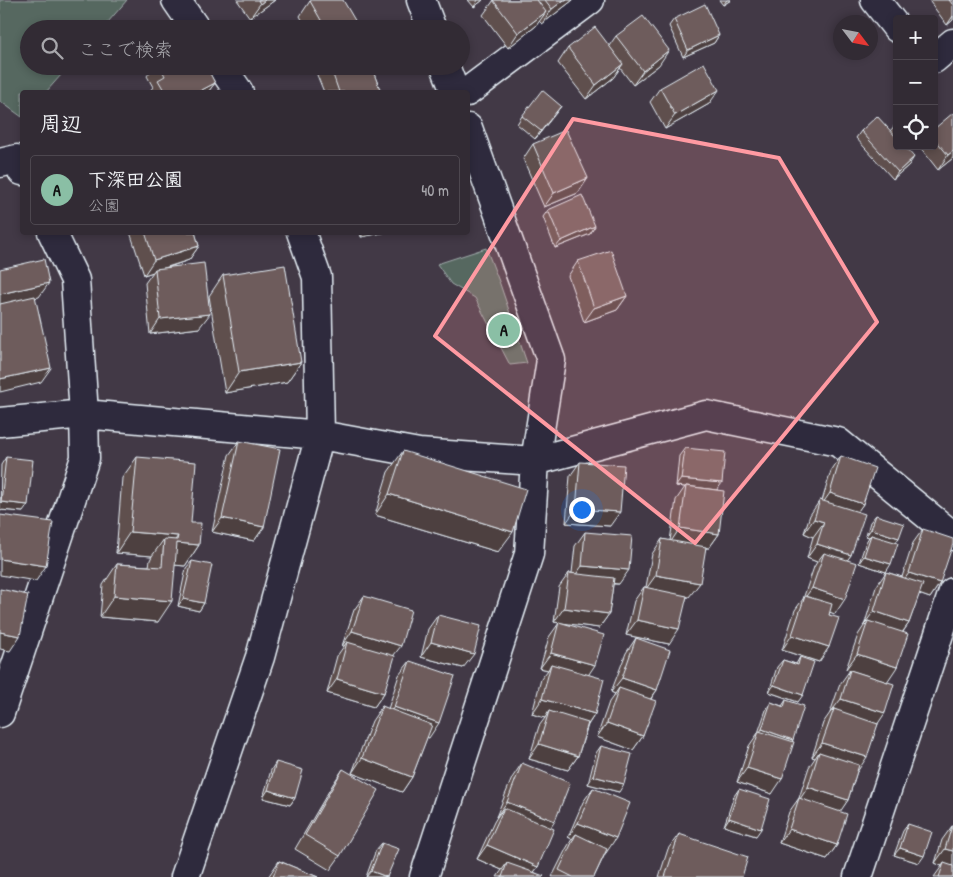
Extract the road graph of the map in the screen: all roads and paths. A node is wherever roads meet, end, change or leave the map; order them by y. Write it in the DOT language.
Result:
graph roads {
  1 [pos="176,0"];
  2 [pos="421,0"];
  3 [pos="590,0"];
  4 [pos="874,0"];
  5 [pos="190,20"];
  6 [pos="429,20"];
  7 [pos="893,23"];
  8 [pos="953,44"];
  9 [pos="938,57"];
  10 [pos="227,75"];
  11 [pos="448,75"];
  12 [pos="238,90"];
  13 [pos="454,90"];
  14 [pos="470,90"];
  15 [pos="470,134"];
  16 [pos="0,163"];
  17 [pos="20,166"];
  18 [pos="53,235"];
  19 [pos="302,235"];
  20 [pos="84,414"];
  21 [pos="0,422"];
  22 [pos="320,435"];
  23 [pos="535,461"];
  24 [pos="953,536"];
  25 [pos="953,592"];
  26 [pos="1,705"];
  27 [pos="185,877"];
  28 [pos="424,877"];
  29 [pos="858,877"];
  1 -- 5 [label="street"];
  2 -- 6 [label="street"];
  3 -- 14 [label="street"];
  4 -- 7 [label="street"];
  8 -- 9 [label="street"];
  10 -- 12 [label="street"];
  11 -- 13 [label="street"];
  15 -- 23 [label="street"];
  16 -- 17 [label="street"];
  18 -- 20 [label="street"];
  19 -- 22 [label="street"];
  20 -- 21 [label="street"];
  20 -- 22 [label="street"];
  20 -- 26 [label="street"];
  22 -- 23 [label="street"];
  22 -- 27 [label="street"];
  23 -- 24 [label="street"];
  23 -- 28 [label="street"];
  25 -- 29 [label="street"];
}
